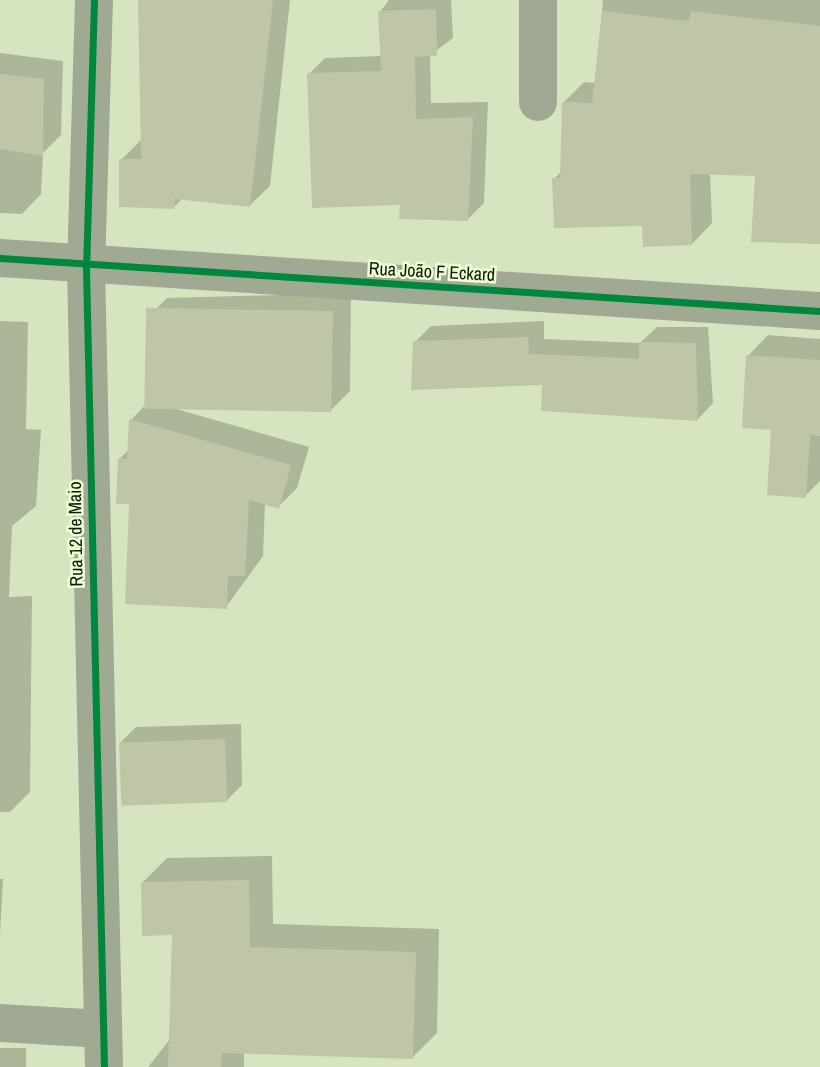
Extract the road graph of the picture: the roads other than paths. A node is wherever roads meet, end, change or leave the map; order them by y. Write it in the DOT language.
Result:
graph roads {
  1 [pos="94,0"];
  2 [pos="538,0"];
  3 [pos="538,102"];
  4 [pos="0,258"];
  5 [pos="86,268"];
  6 [pos="820,311"];
  7 [pos="0,1023"];
  8 [pos="103,1029"];
  9 [pos="104,1067"];
  1 -- 5 [label="street, Rua 12 de Maio"];
  2 -- 3 [label="street"];
  4 -- 5 [label="street, Rua João F Eckard"];
  5 -- 6 [label="street, Rua João F Eckard"];
  5 -- 8 [label="street, Rua 12 de Maio"];
  7 -- 8 [label="street"];
  8 -- 9 [label="street, Rua 12 de Maio"];
}
